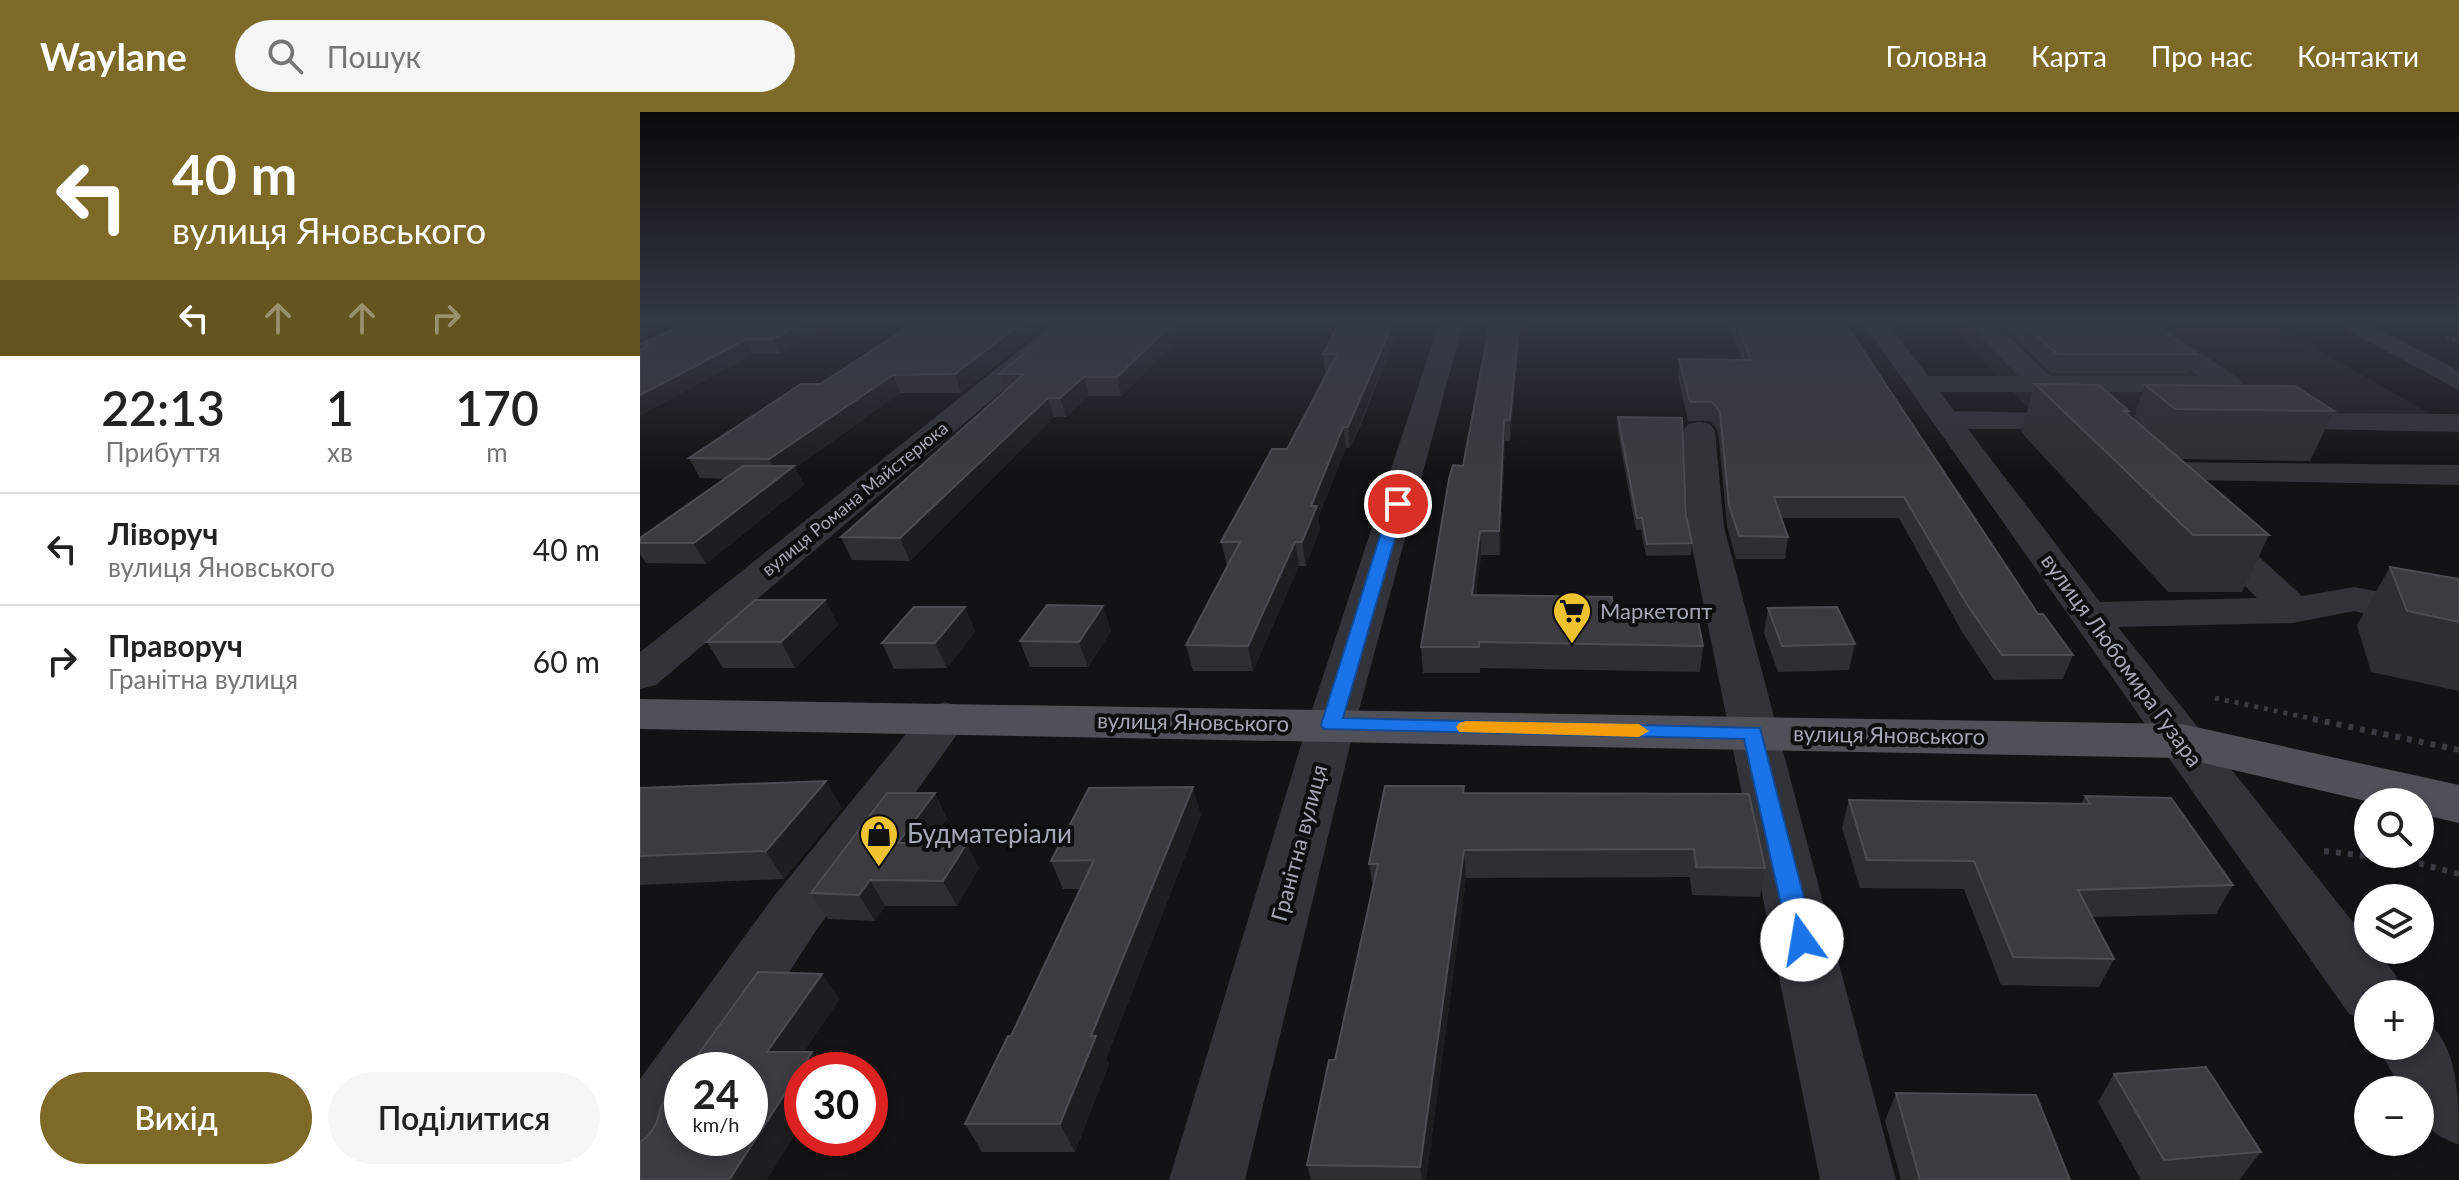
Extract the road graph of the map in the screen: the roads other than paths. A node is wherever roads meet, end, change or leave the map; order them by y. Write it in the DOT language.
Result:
graph roads {
  1 [pos="1009,373"];
  2 [pos="1436,373"];
  3 [pos="1910,373"];
  4 [pos="2031,373"];
  5 [pos="2212,373"];
  6 [pos="1918,384"];
  7 [pos="2043,384"];
  8 [pos="1946,420"];
  9 [pos="2246,421"];
  10 [pos="2455,425"];
  11 [pos="1699,431"];
  12 [pos="2117,441"];
  13 [pos="2459,475"];
  14 [pos="2293,610"];
  15 [pos="2089,615"];
  16 [pos="2459,620"];
  17 [pos="640,675"];
  18 [pos="640,714"];
  19 [pos="945,718"];
  20 [pos="1331,725"];
  21 [pos="1752,733"];
  22 [pos="2182,741"];
  23 [pos="2459,804"];
  24 [pos="2361,980"];
  25 [pos="699,1052"];
  26 [pos="2422,1060"];
  27 [pos="664,1105"];
  28 [pos="2459,1110"];
  29 [pos="640,1142"];
  30 [pos="1207,1180"];
  31 [pos="1858,1180"];
  1 -- 17 [label="street, вулиця Романа Майстерюка"];
  2 -- 20 [label="street, Гранітна вулиця"];
  3 -- 6 [label="street, вулиця Любомира Гузара"];
  4 -- 7 [label="street"];
  5 -- 7 [label="street"];
  6 -- 7 [label="street"];
  6 -- 8 [label="street, вулиця Любомира Гузара"];
  8 -- 12 [label="street"];
  8 -- 15 [label="street, вулиця Любомира Гузара"];
  9 -- 10 [label="street"];
  11 -- 21 [label="street"];
  12 -- 13 [label="street"];
  12 -- 14 [label="street"];
  14 -- 15 [label="street"];
  14 -- 16 [label="street"];
  15 -- 22 [label="street, вулиця Любомира Гузара"];
  18 -- 19 [label="main road, вулиця Яновського"];
  19 -- 20 [label="main road, вулиця Яновського"];
  19 -- 25 [label="street"];
  20 -- 21 [label="main road, вулиця Яновського"];
  20 -- 30 [label="street, Гранітна вулиця"];
  21 -- 22 [label="main road, вулиця Яновського"];
  21 -- 31 [label="street"];
  22 -- 23 [label="main road, вулиця Яновського"];
  22 -- 24 [label="street, вулиця Любомира Гузара"];
  26 -- 28 [label="street"];
  27 -- 29 [label="street"];
}
